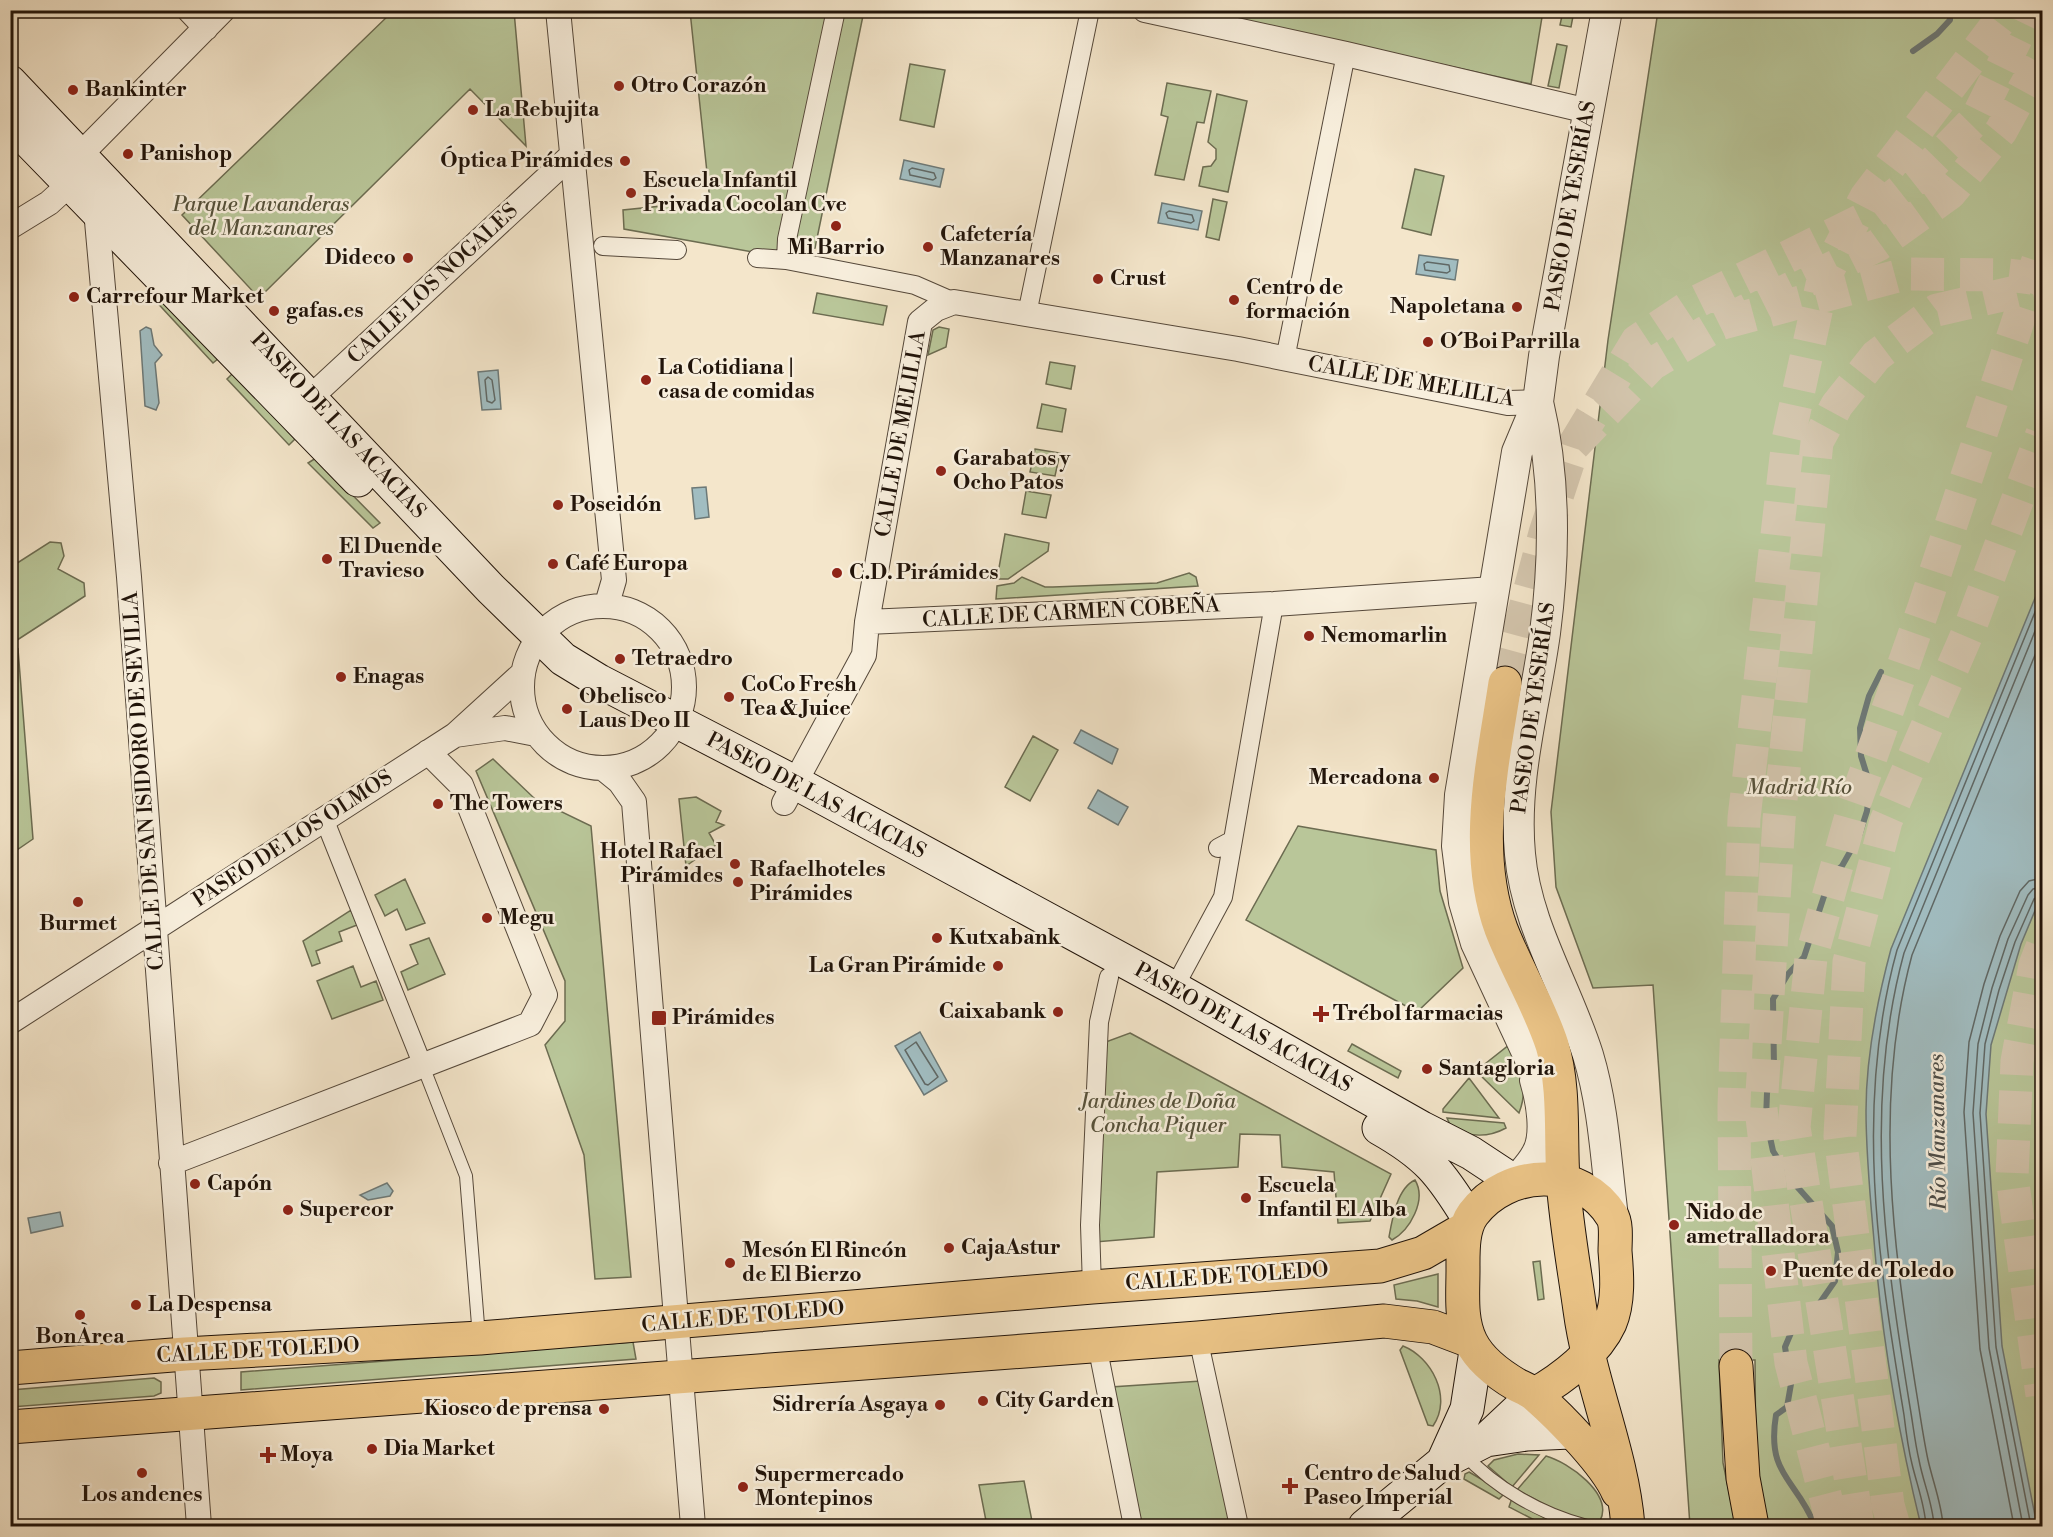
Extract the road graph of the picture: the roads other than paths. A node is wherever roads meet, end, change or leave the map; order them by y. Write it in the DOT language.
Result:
graph roads {
  1 [pos="189,10"];
  2 [pos="224,10"];
  3 [pos="558,10"];
  4 [pos="836,10"];
  5 [pos="1090,10"];
  6 [pos="1145,10"];
  7 [pos="1607,10"];
  8 [pos="206,28"];
  9 [pos="1346,54"];
  10 [pos="10,82"];
  11 [pos="1588,111"];
  12 [pos="10,122"];
  13 [pos="572,155"];
  14 [pos="76,168"];
  15 [pos="96,210"];
  16 [pos="10,227"];
  17 [pos="603,246"];
  18 [pos="677,250"];
  19 [pos="757,258"];
  20 [pos="786,260"];
  21 [pos="954,302"];
  22 [pos="1027,314"];
  23 [pos="1285,360"];
  24 [pos="1538,402"];
  25 [pos="303,405"];
  26 [pos="1493,589"];
  27 [pos="607,604"];
  28 [pos="1274,604"];
  29 [pos="867,622"];
  30 [pos="529,655"];
  31 [pos="1505,682"];
  32 [pos="670,733"];
  33 [pos="536,734"];
  34 [pos="455,735"];
  35 [pos="428,752"];
  36 [pos="604,769"];
  37 [pos="790,793"];
  38 [pos="324,820"];
  39 [pos="155,929"];
  40 [pos="1109,977"];
  41 [pos="1174,988"];
  42 [pos="10,1022"];
  43 [pos="1530,1059"];
  44 [pos="423,1066"];
  45 [pos="1561,1113"];
  46 [pos="171,1163"];
  47 [pos="1563,1181"];
  48 [pos="1515,1182"];
  49 [pos="1613,1217"];
  50 [pos="1467,1224"];
  51 [pos="1092,1287"];
  52 [pos="677,1322"];
  53 [pos="480,1338"];
  54 [pos="1198,1338"];
  55 [pos="1097,1345"];
  56 [pos="1473,1346"];
  57 [pos="1587,1352"];
  58 [pos="185,1354"];
  59 [pos="1736,1366"];
  60 [pos="10,1368"];
  61 [pos="682,1375"];
  62 [pos="1535,1394"];
  63 [pos="190,1412"];
  64 [pos="10,1427"];
  65 [pos="1570,1432"];
  66 [pos="1464,1452"];
  67 [pos="1627,1520"];
  68 [pos="199,1527"];
  69 [pos="693,1527"];
  70 [pos="1133,1527"];
  71 [pos="1239,1527"];
  72 [pos="1365,1527"];
  73 [pos="1587,1527"];
  74 [pos="1752,1527"];
  1 -- 8 [label="street"];
  2 -- 8 [label="street"];
  3 -- 13 [label="street"];
  4 -- 20 [label="street"];
  5 -- 22 [label="street"];
  6 -- 9 [label="street"];
  7 -- 11 [label="street, PASEO DE YESERÍAS"];
  8 -- 14 [label="street"];
  9 -- 11 [label="street"];
  9 -- 23 [label="street, CALLE DE MELILLA"];
  10 -- 14 [label="main road, PASEO DE LAS ACACIAS"];
  11 -- 24 [label="street, PASEO DE YESERÍAS"];
  12 -- 14 [label="main road, PASEO DE LAS ACACIAS"];
  13 -- 25 [label="street, CALLE LOS NOGALES"];
  13 -- 27 [label="street"];
  14 -- 15 [label="main road, PASEO DE LAS ACACIAS"];
  14 -- 16 [label="street"];
  14 -- 25 [label="main road, PASEO DE LAS ACACIAS"];
  15 -- 25 [label="main road, PASEO DE LAS ACACIAS"];
  15 -- 39 [label="street, CALLE DE SAN ISIDORO DE SEVILLA"];
  17 -- 18 [label="street"];
  19 -- 20 [label="street, CALLE DE MELILLA"];
  20 -- 21 [label="street, CALLE DE MELILLA"];
  21 -- 22 [label="street, CALLE DE MELILLA"];
  21 -- 29 [label="street, CALLE DE MELILLA"];
  22 -- 23 [label="street, CALLE DE MELILLA"];
  23 -- 24 [label="street, CALLE DE MELILLA"];
  24 -- 26 [label="street, PASEO DE YESERÍAS"];
  24 -- 49 [label="street, PASEO DE YESERÍAS"];
  25 -- 30 [label="main road, PASEO DE LAS ACACIAS"];
  26 -- 28 [label="street, CALLE DE CARMEN COBEÑA"];
  26 -- 43 [label="street, PASEO DE YESERÍAS"];
  27 -- 30 [label="street, PASEO DE LOS OLMOS"];
  27 -- 32 [label="street"];
  28 -- 29 [label="street, CALLE DE CARMEN COBEÑA"];
  28 -- 41 [label="street"];
  29 -- 37 [label="street, CALLE DE MELILLA"];
  30 -- 32 [label="main road, PASEO DE LAS ACACIAS"];
  30 -- 33 [label="street"];
  30 -- 34 [label="street, PASEO DE LOS OLMOS"];
  31 -- 45 [label="main road, PASEO DE YESERÍAS"];
  32 -- 36 [label="street"];
  32 -- 37 [label="main road, PASEO DE LAS ACACIAS"];
  33 -- 34 [label="street, PASEO DE LOS OLMOS"];
  33 -- 36 [label="street"];
  34 -- 35 [label="street, PASEO DE LOS OLMOS"];
  35 -- 38 [label="street, PASEO DE LOS OLMOS"];
  35 -- 44 [label="street"];
  36 -- 52 [label="street"];
  37 -- 40 [label="main road, PASEO DE LAS ACACIAS"];
  37 -- 41 [label="main road, PASEO DE LAS ACACIAS"];
  38 -- 39 [label="street, PASEO DE LOS OLMOS"];
  38 -- 44 [label="street"];
  39 -- 42 [label="street, PASEO DE LOS OLMOS"];
  39 -- 46 [label="street, CALLE DE SAN ISIDORO DE SEVILLA"];
  40 -- 50 [label="main road, PASEO DE LAS ACACIAS"];
  40 -- 51 [label="street"];
  41 -- 48 [label="main road, PASEO DE LAS ACACIAS"];
  43 -- 45 [label="street, PASEO DE YESERÍAS"];
  43 -- 48 [label="street, PASEO DE YESERÍAS"];
  44 -- 46 [label="street"];
  44 -- 53 [label="lane"];
  45 -- 47 [label="main road, PASEO DE YESERÍAS"];
  46 -- 58 [label="street, CALLE DE SAN ISIDORO DE SEVILLA"];
  47 -- 48 [label="main road"];
  47 -- 49 [label="main road"];
  47 -- 57 [label="main road, PASEO DE YESERÍAS"];
  48 -- 50 [label="main road, CALLE DE TOLEDO"];
  49 -- 57 [label="main road"];
  50 -- 51 [label="main road, CALLE DE TOLEDO"];
  50 -- 56 [label="main road"];
  51 -- 52 [label="main road, CALLE DE TOLEDO"];
  52 -- 53 [label="main road, CALLE DE TOLEDO"];
  52 -- 61 [label="street"];
  53 -- 58 [label="main road, CALLE DE TOLEDO"];
  54 -- 55 [label="main road"];
  54 -- 56 [label="main road"];
  54 -- 71 [label="street"];
  55 -- 61 [label="main road"];
  55 -- 70 [label="street"];
  56 -- 62 [label="main road"];
  56 -- 66 [label="main road"];
  57 -- 62 [label="main road"];
  57 -- 67 [label="main road, PASEO DE YESERÍAS"];
  58 -- 60 [label="main road, CALLE DE TOLEDO"];
  58 -- 63 [label="street, CALLE DE SAN ISIDORO DE SEVILLA"];
  59 -- 74 [label="main road"];
  61 -- 63 [label="main road"];
  61 -- 69 [label="street"];
  62 -- 65 [label="main road"];
  62 -- 66 [label="main road"];
  63 -- 64 [label="main road"];
  63 -- 68 [label="street, CALLE DE SAN ISIDORO DE SEVILLA"];
  65 -- 66 [label="main road"];
  65 -- 67 [label="main road"];
  66 -- 72 [label="main road"];
  66 -- 73 [label="lane"];
}
